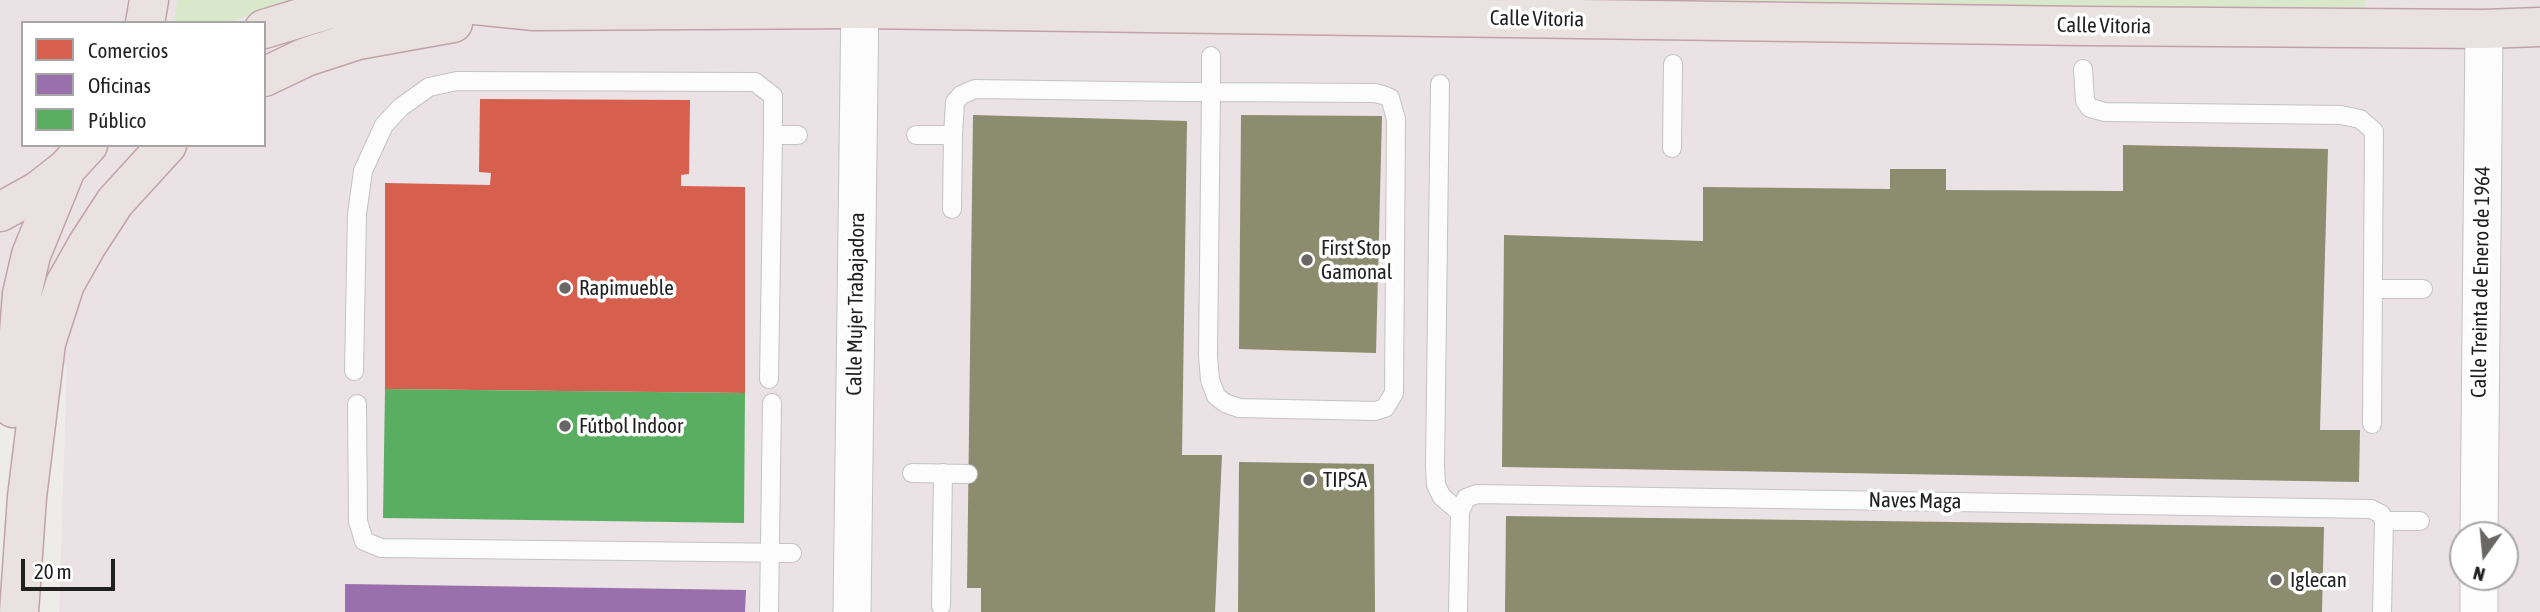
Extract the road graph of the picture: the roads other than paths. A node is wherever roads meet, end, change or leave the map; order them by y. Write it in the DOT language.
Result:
graph roads {
  1 [pos="149,0"];
  2 [pos="2458,0"];
  3 [pos="2514,0"];
  4 [pos="863,3"];
  5 [pos="542,5"];
  6 [pos="145,21"];
  7 [pos="2540,27"];
  8 [pos="266,28"];
  9 [pos="2484,29"];
  10 [pos="1211,56"];
  11 [pos="1672,64"];
  12 [pos="2083,69"];
  13 [pos="266,76"];
  14 [pos="1440,85"];
  15 [pos="1211,92"];
  16 [pos="773,135"];
  17 [pos="798,135"];
  18 [pos="916,135"];
  19 [pos="953,135"];
  20 [pos="165,147"];
  21 [pos="1672,148"];
  22 [pos="77,157"];
  23 [pos="952,209"];
  24 [pos="0,212"];
  25 [pos="2373,289"];
  26 [pos="2423,289"];
  27 [pos="354,371"];
  28 [pos="769,379"];
  29 [pos="772,403"];
  30 [pos="357,404"];
  31 [pos="2372,424"];
  32 [pos="912,473"];
  33 [pos="943,473"];
  34 [pos="968,474"];
  35 [pos="1460,512"];
  36 [pos="2384,521"];
  37 [pos="2420,521"];
  38 [pos="2479,521"];
  39 [pos="769,552"];
  40 [pos="792,553"];
  41 [pos="2479,591"];
  42 [pos="941,606"];
  43 [pos="11,612"];
  44 [pos="19,612"];
  45 [pos="769,612"];
  46 [pos="852,612"];
  47 [pos="1458,612"];
  48 [pos="2382,612"];
  49 [pos="2479,612"];
  1 -- 6 [label="highway"];
  2 -- 9 [label="highway"];
  3 -- 9 [label="highway"];
  4 -- 5 [label="highway, Calle Vitoria"];
  4 -- 9 [label="highway, Calle Vitoria"];
  4 -- 46 [label="street, Calle Mujer Trabajadora"];
  5 -- 8 [label="highway, Calle Vitoria"];
  5 -- 13 [label="highway"];
  7 -- 9 [label="highway, Calle Vitoria"];
  9 -- 38 [label="street, Calle Treinta de Enero de 1964"];
  10 -- 15 [label="lane"];
  11 -- 21 [label="lane"];
  12 -- 25 [label="lane"];
  14 -- 35 [label="lane"];
  15 -- 15 [label="lane"];
  15 -- 19 [label="lane"];
  16 -- 17 [label="lane"];
  16 -- 27 [label="lane"];
  16 -- 28 [label="lane"];
  18 -- 19 [label="lane"];
  19 -- 23 [label="lane"];
  20 -- 44 [label="highway"];
  22 -- 24 [label="highway"];
  22 -- 43 [label="highway"];
  25 -- 26 [label="lane"];
  25 -- 31 [label="lane"];
  29 -- 39 [label="lane"];
  30 -- 39 [label="lane"];
  32 -- 33 [label="lane"];
  33 -- 34 [label="lane"];
  33 -- 42 [label="lane"];
  35 -- 36 [label="lane, Naves Maga"];
  35 -- 47 [label="lane"];
  36 -- 37 [label="lane"];
  36 -- 48 [label="lane"];
  39 -- 40 [label="lane"];
  39 -- 45 [label="lane"];
  41 -- 49 [label="street"];
}
